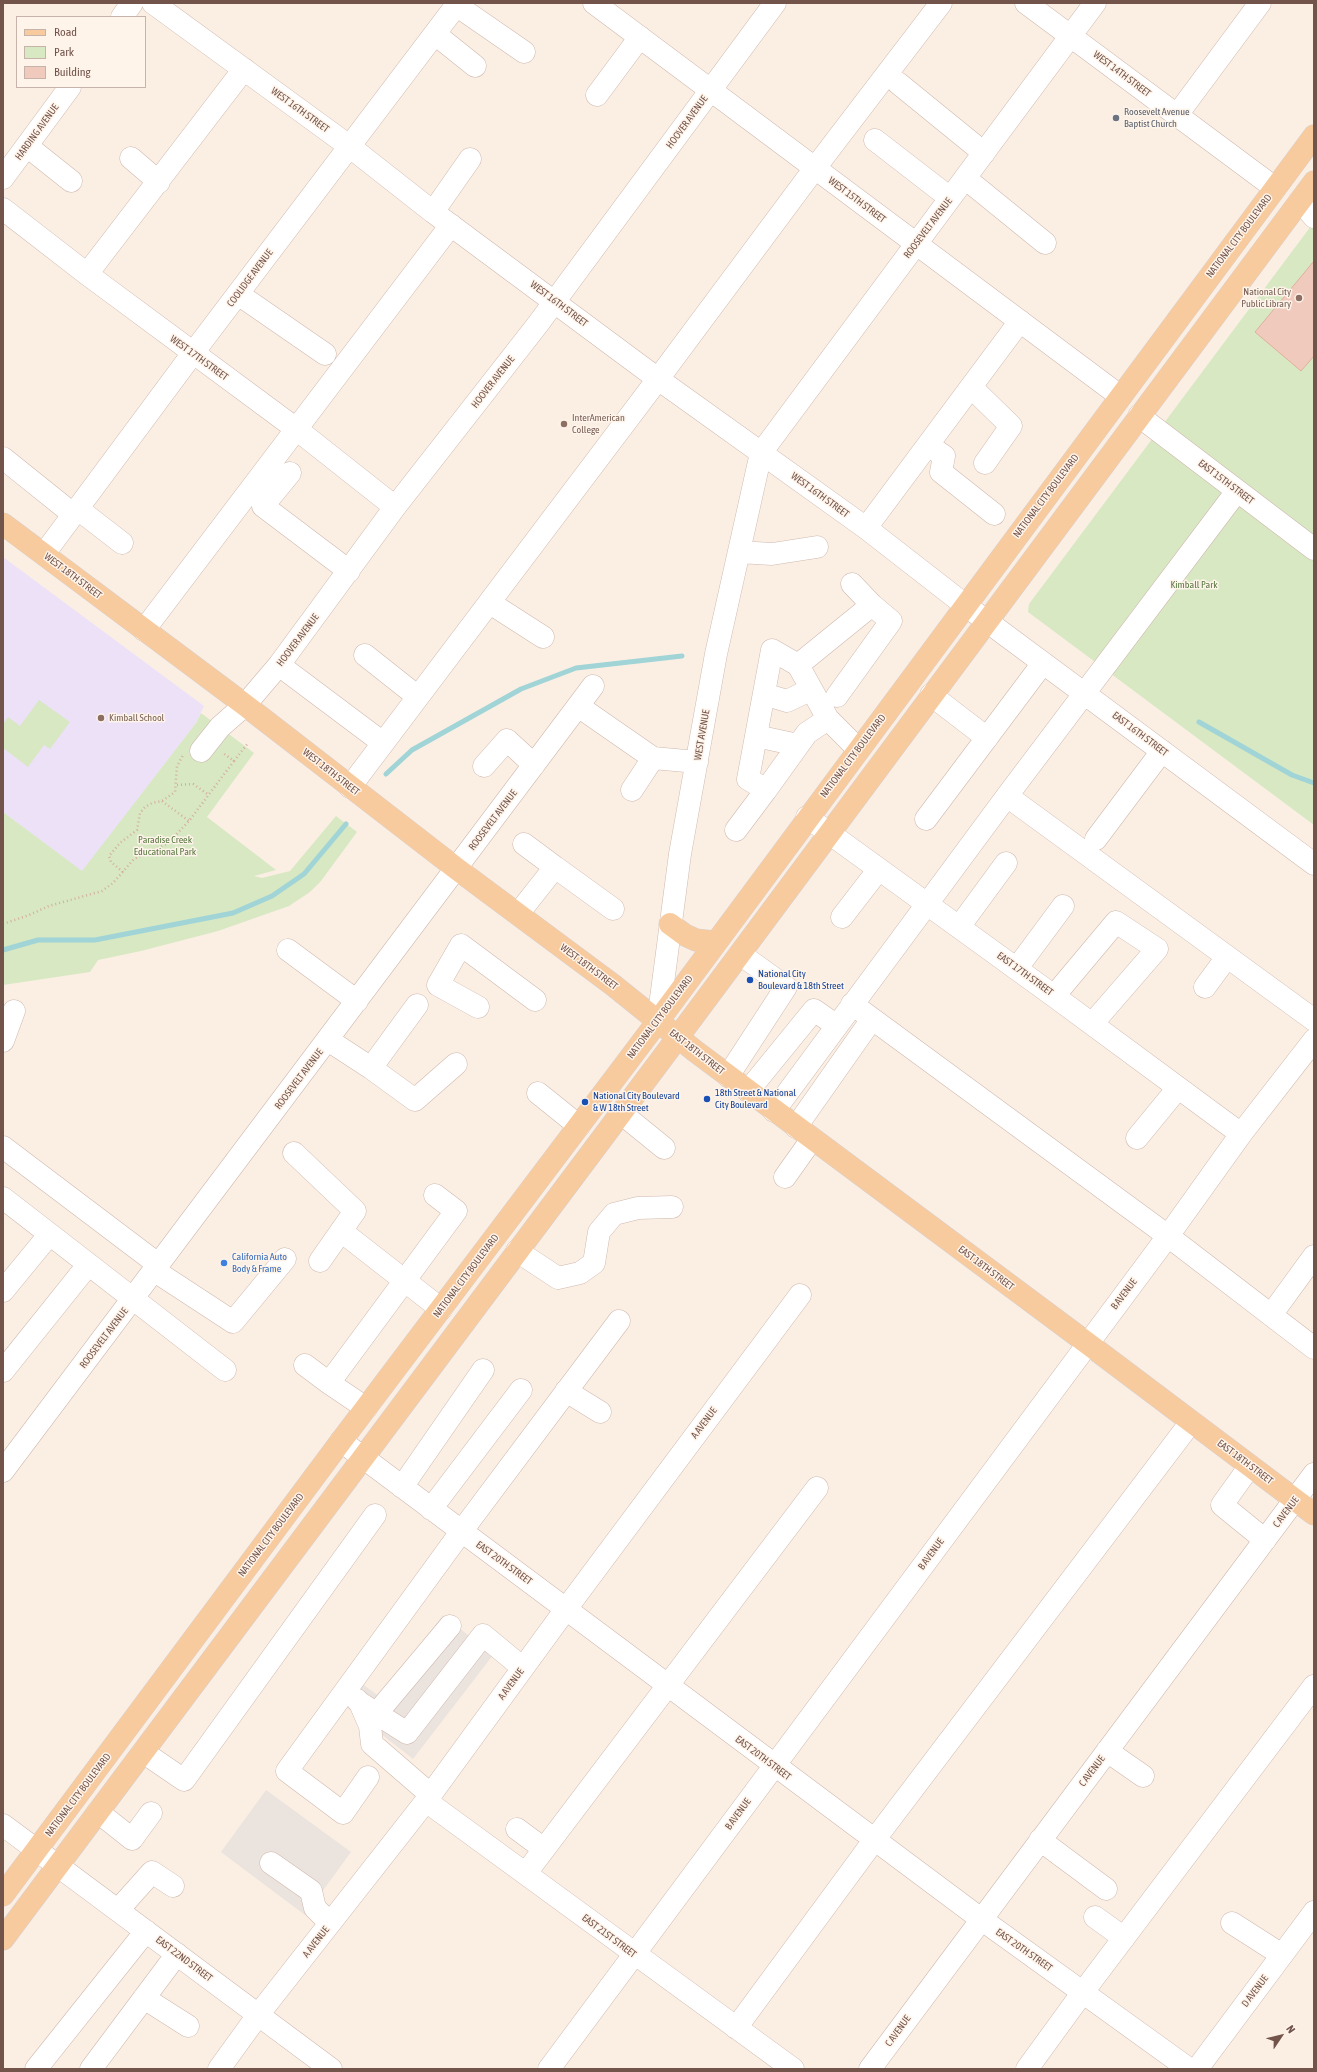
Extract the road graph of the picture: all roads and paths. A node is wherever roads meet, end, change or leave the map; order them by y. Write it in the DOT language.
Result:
graph roads {
  1 [pos="132,3"];
  2 [pos="153,3"];
  3 [pos="594,3"];
  4 [pos="775,3"];
  5 [pos="941,3"];
  6 [pos="1026,3"];
  7 [pos="1095,3"];
  8 [pos="1260,3"];
  9 [pos="457,4"];
  10 [pos="123,16"];
  11 [pos="435,34"];
  12 [pos="1071,36"];
  13 [pos="640,37"];
  14 [pos="524,52"];
  15 [pos="475,66"];
  16 [pos="244,69"];
  17 [pos="898,83"];
  18 [pos="69,88"];
  19 [pos="710,90"];
  20 [pos="597,95"];
  21 [pos="1177,115"];
  22 [pos="1314,136"];
  23 [pos="875,140"];
  24 [pos="27,146"];
  25 [pos="349,146"];
  26 [pos="984,153"];
  27 [pos="131,158"];
  28 [pos="470,159"];
  29 [pos="1293,164"];
  30 [pos="815,168"];
  31 [pos="3,178"];
  32 [pos="965,178"];
  33 [pos="71,181"];
  34 [pos="159,182"];
  35 [pos="1314,182"];
  36 [pos="1275,188"];
  37 [pos="950,198"];
  38 [pos="1300,201"];
  39 [pos="3,209"];
  40 [pos="433,212"];
  41 [pos="1314,217"];
  42 [pos="451,225"];
  43 [pos="1045,243"];
  44 [pos="916,244"];
  45 [pos="87,274"];
  46 [pos="238,294"];
  47 [pos="555,301"];
  48 [pos="1020,321"];
  49 [pos="192,353"];
  50 [pos="325,354"];
  51 [pos="658,379"];
  52 [pos="971,387"];
  53 [pos="1120,396"];
  54 [pos="1139,416"];
  55 [pos="295,428"];
  56 [pos="928,445"];
  57 [pos="761,453"];
  58 [pos="3,458"];
  59 [pos="985,463"];
  60 [pos="290,472"];
  61 [pos="1238,491"];
  62 [pos="395,507"];
  63 [pos="76,512"];
  64 [pos="994,514"];
  65 [pos="3,524"];
  66 [pos="866,528"];
  67 [pos="122,543"];
  68 [pos="817,547"];
  69 [pos="1314,549"];
  70 [pos="739,552"];
  71 [pos="44,554"];
  72 [pos="349,571"];
  73 [pos="852,584"];
  74 [pos="490,603"];
  75 [pos="872,605"];
  76 [pos="965,605"];
  77 [pos="986,620"];
  78 [pos="144,630"];
  79 [pos="543,637"];
  80 [pos="365,655"];
  81 [pos="1043,663"];
  82 [pos="279,665"];
  83 [pos="798,665"];
  84 [pos="593,686"];
  85 [pos="810,690"];
  86 [pos="764,694"];
  87 [pos="1085,694"];
  88 [pos="931,695"];
  89 [pos="837,696"];
  90 [pos="418,698"];
  91 [pos="245,706"];
  92 [pos="578,706"];
  93 [pos="828,720"];
  94 [pos="756,736"];
  95 [pos="987,738"];
  96 [pos="248,743"];
  97 [pos="383,743"];
  98 [pos="798,745"];
  99 [pos="198,748"];
  100 [pos="858,749"];
  101 [pos="1162,751"];
  102 [pos="653,758"];
  103 [pos="234,761"];
  104 [pos="697,762"];
  105 [pos="484,766"];
  106 [pos="534,766"];
  107 [pos="177,785"];
  108 [pos="350,787"];
  109 [pos="632,790"];
  110 [pos="766,790"];
  111 [pos="209,795"];
  112 [pos="1007,796"];
  113 [pos="162,801"];
  114 [pos="807,817"];
  115 [pos="926,818"];
  116 [pos="189,821"];
  117 [pos="736,830"];
  118 [pos="829,833"];
  119 [pos="1096,839"];
  120 [pos="524,844"];
  121 [pos="1006,863"];
  122 [pos="1314,864"];
  123 [pos="555,866"];
  124 [pos="457,869"];
  125 [pos="879,869"];
  126 [pos="123,872"];
  127 [pos="927,904"];
  128 [pos="1063,906"];
  129 [pos="613,909"];
  130 [pos="518,914"];
  131 [pos="842,917"];
  132 [pos="3,924"];
  133 [pos="670,924"];
  134 [pos="959,927"];
  135 [pos="715,942"];
  136 [pos="288,950"];
  137 [pos="740,954"];
  138 [pos="1227,956"];
  139 [pos="1017,968"];
  140 [pos="1205,987"];
  141 [pos="1054,996"];
  142 [pos="535,1000"];
  143 [pos="357,1001"];
  144 [pos="852,1004"];
  145 [pos="417,1005"];
  146 [pos="478,1007"];
  147 [pos="14,1011"];
  148 [pos="872,1019"];
  149 [pos="1314,1020"];
  150 [pos="658,1021"];
  151 [pos="1092,1024"];
  152 [pos="837,1026"];
  153 [pos="678,1037"];
  154 [pos="328,1040"];
  155 [pos="1314,1040"];
  156 [pos="3,1041"];
  157 [pos="456,1064"];
  158 [pos="371,1068"];
  159 [pos="728,1076"];
  160 [pos="1178,1088"];
  161 [pos="748,1091"];
  162 [pos="538,1093"];
  163 [pos="774,1110"];
  164 [pos="621,1113"];
  165 [pos="578,1126"];
  166 [pos="804,1133"];
  167 [pos="1240,1134"];
  168 [pos="1137,1138"];
  169 [pos="3,1148"];
  170 [pos="664,1148"];
  171 [pos="294,1153"];
  172 [pos="785,1177"];
  173 [pos="434,1195"];
  174 [pos="3,1198"];
  175 [pos="672,1207"];
  176 [pos="341,1232"];
  177 [pos="49,1235"];
  178 [pos="1168,1236"];
  179 [pos="517,1252"];
  180 [pos="1314,1256"];
  181 [pos="285,1259"];
  182 [pos="320,1261"];
  183 [pos="88,1265"];
  184 [pos="157,1268"];
  185 [pos="404,1281"];
  186 [pos="3,1291"];
  187 [pos="800,1295"];
  188 [pos="132,1300"];
  189 [pos="441,1309"];
  190 [pos="1271,1315"];
  191 [pos="619,1321"];
  192 [pos="1087,1343"];
  193 [pos="1314,1348"];
  194 [pos="7,1357"];
  195 [pos="305,1365"];
  196 [pos="225,1370"];
  197 [pos="483,1370"];
  198 [pos="329,1383"];
  199 [pos="520,1390"];
  200 [pos="566,1391"];
  201 [pos="366,1408"];
  202 [pos="600,1412"];
  203 [pos="1192,1422"];
  204 [pos="341,1441"];
  205 [pos="363,1457"];
  206 [pos="1250,1466"];
  207 [pos="3,1471"];
  208 [pos="1314,1474"];
  209 [pos="402,1487"];
  210 [pos="817,1488"];
  211 [pos="1295,1500"];
  212 [pos="431,1509"];
  213 [pos="1314,1514"];
  214 [pos="375,1515"];
  215 [pos="461,1532"];
  216 [pos="1265,1540"];
  217 [pos="566,1609"];
  218 [pos="450,1626"];
  219 [pos="523,1668"];
  220 [pos="667,1686"];
  221 [pos="1314,1686"];
  222 [pos="361,1703"];
  223 [pos="1107,1751"];
  224 [pos="143,1752"];
  225 [pos="774,1766"];
  226 [pos="1143,1776"];
  227 [pos="368,1777"];
  228 [pos="428,1798"];
  229 [pos="98,1812"];
  230 [pos="152,1813"];
  231 [pos="3,1825"];
  232 [pos="517,1829"];
  233 [pos="875,1839"];
  234 [pos="1040,1840"];
  235 [pos="38,1849"];
  236 [pos="544,1849"];
  237 [pos="271,1863"];
  238 [pos="59,1865"];
  239 [pos="526,1873"];
  240 [pos="173,1886"];
  241 [pos="1106,1889"];
  242 [pos="3,1895"];
  243 [pos="118,1910"];
  244 [pos="1314,1912"];
  245 [pos="1095,1917"];
  246 [pos="981,1919"];
  247 [pos="330,1923"];
  248 [pos="1232,1923"];
  249 [pos="146,1931"];
  250 [pos="1124,1938"];
  251 [pos="3,1939"];
  252 [pos="177,1954"];
  253 [pos="635,1955"];
  254 [pos="1282,1955"];
  255 [pos="1083,1992"];
  256 [pos="144,1998"];
  257 [pos="258,2015"];
  258 [pos="188,2026"];
  259 [pos="736,2028"];
  260 [pos="36,2069"];
  261 [pos="92,2069"];
  262 [pos="219,2069"];
  263 [pos="331,2069"];
  264 [pos="550,2069"];
  265 [pos="792,2069"];
  266 [pos="870,2069"];
  267 [pos="1027,2069"];
  268 [pos="1189,2069"];
  269 [pos="1197,2069"];
  1 -- 10 [label="street"];
  2 -- 16 [label="street, WEST 16TH STREET"];
  3 -- 13 [label="street, WEST 15TH STREET"];
  4 -- 19 [label="street, HOOVER AVENUE"];
  5 -- 30 [label="street"];
  6 -- 12 [label="street, WEST 14TH STREET"];
  7 -- 12 [label="street, ROOSEVELT AVENUE"];
  8 -- 21 [label="street"];
  9 -- 11 [label="street, COOLIDGE AVENUE"];
  9 -- 14 [label="street"];
  11 -- 15 [label="street"];
  11 -- 25 [label="street, COOLIDGE AVENUE"];
  12 -- 21 [label="street, WEST 14TH STREET"];
  12 -- 26 [label="street, ROOSEVELT AVENUE"];
  13 -- 19 [label="street, WEST 15TH STREET"];
  13 -- 20 [label="street"];
  16 -- 25 [label="street, WEST 16TH STREET"];
  16 -- 34 [label="street"];
  17 -- 26 [label="street"];
  18 -- 24 [label="street, HARDING AVENUE"];
  19 -- 30 [label="street, WEST 15TH STREET"];
  19 -- 47 [label="street, HOOVER AVENUE"];
  21 -- 36 [label="street, WEST 14TH STREET"];
  22 -- 29 [label="main road, NATIONAL CITY BOULEVARD"];
  23 -- 37 [label="street"];
  24 -- 31 [label="street, HARDING AVENUE"];
  24 -- 33 [label="street"];
  25 -- 40 [label="street, WEST 16TH STREET"];
  25 -- 46 [label="street, COOLIDGE AVENUE"];
  26 -- 32 [label="street, ROOSEVELT AVENUE"];
  27 -- 34 [label="street"];
  28 -- 40 [label="street"];
  29 -- 36 [label="main road, NATIONAL CITY BOULEVARD"];
  29 -- 38 [label="main road"];
  30 -- 44 [label="street, WEST 15TH STREET"];
  30 -- 51 [label="street"];
  32 -- 37 [label="street, ROOSEVELT AVENUE"];
  32 -- 43 [label="street"];
  34 -- 45 [label="street"];
  35 -- 38 [label="main road"];
  36 -- 53 [label="main road, NATIONAL CITY BOULEVARD"];
  37 -- 44 [label="street, ROOSEVELT AVENUE"];
  38 -- 41 [label="street"];
  38 -- 54 [label="main road"];
  39 -- 45 [label="street, WEST 17TH STREET"];
  40 -- 42 [label="street, WEST 16TH STREET"];
  42 -- 47 [label="street, WEST 16TH STREET"];
  42 -- 55 [label="street"];
  44 -- 48 [label="street, WEST 15TH STREET"];
  44 -- 57 [label="street, ROOSEVELT AVENUE"];
  45 -- 49 [label="street, WEST 17TH STREET"];
  46 -- 49 [label="street, COOLIDGE AVENUE"];
  46 -- 50 [label="street"];
  47 -- 51 [label="street, WEST 16TH STREET"];
  47 -- 62 [label="street, HOOVER AVENUE"];
  48 -- 52 [label="street"];
  48 -- 53 [label="street, WEST 15TH STREET"];
  49 -- 55 [label="street, WEST 17TH STREET"];
  49 -- 63 [label="street, COOLIDGE AVENUE"];
  51 -- 57 [label="street, WEST 16TH STREET"];
  51 -- 74 [label="street"];
  52 -- 56 [label="street"];
  52 -- 59 [label="street"];
  53 -- 76 [label="main road, NATIONAL CITY BOULEVARD"];
  54 -- 61 [label="street, EAST 15TH STREET"];
  54 -- 77 [label="main road"];
  55 -- 62 [label="street, WEST 17TH STREET"];
  55 -- 78 [label="street"];
  56 -- 64 [label="street"];
  56 -- 66 [label="street"];
  57 -- 66 [label="street, WEST 16TH STREET"];
  57 -- 70 [label="street, WEST AVENUE"];
  58 -- 63 [label="street"];
  60 -- 72 [label="street"];
  61 -- 69 [label="street, EAST 15TH STREET"];
  61 -- 87 [label="street"];
  62 -- 72 [label="street, HOOVER AVENUE"];
  63 -- 67 [label="street"];
  63 -- 71 [label="street, COOLIDGE AVENUE"];
  65 -- 71 [label="main road, WEST 18TH STREET"];
  66 -- 76 [label="street, WEST 16TH STREET"];
  68 -- 70 [label="street"];
  70 -- 104 [label="street, WEST AVENUE"];
  71 -- 78 [label="main road, WEST 18TH STREET"];
  72 -- 82 [label="street, HOOVER AVENUE"];
  73 -- 75 [label="street"];
  74 -- 79 [label="street"];
  74 -- 90 [label="street"];
  75 -- 83 [label="street"];
  75 -- 89 [label="street"];
  76 -- 77 [label="street, EAST 16TH STREET"];
  76 -- 100 [label="main road, NATIONAL CITY BOULEVARD"];
  77 -- 81 [label="street, EAST 16TH STREET"];
  77 -- 88 [label="main road"];
  78 -- 91 [label="main road, WEST 18TH STREET"];
  80 -- 90 [label="street"];
  81 -- 87 [label="street, EAST 16TH STREET"];
  81 -- 95 [label="street"];
  82 -- 91 [label="street, HOOVER AVENUE"];
  82 -- 97 [label="street"];
  83 -- 85 [label="street"];
  83 -- 86 [label="street"];
  84 -- 92 [label="street, ROOSEVELT AVENUE"];
  85 -- 86 [label="street"];
  85 -- 93 [label="street"];
  86 -- 94 [label="street"];
  87 -- 101 [label="street, EAST 16TH STREET"];
  87 -- 112 [label="street"];
  88 -- 95 [label="street"];
  88 -- 118 [label="main road"];
  90 -- 97 [label="street"];
  91 -- 99 [label="street, HOOVER AVENUE"];
  91 -- 108 [label="main road, WEST 18TH STREET"];
  92 -- 102 [label="street"];
  92 -- 106 [label="street, ROOSEVELT AVENUE"];
  93 -- 98 [label="street"];
  93 -- 100 [label="street"];
  94 -- 98 [label="street"];
  94 -- 110 [label="street"];
  95 -- 115 [label="street"];
  96 -- 103 [label="path"];
  97 -- 108 [label="street"];
  98 -- 110 [label="street"];
  99 -- 103 [label="path"];
  99 -- 107 [label="path"];
  100 -- 114 [label="main road, NATIONAL CITY BOULEVARD"];
  101 -- 119 [label="street"];
  101 -- 122 [label="street, EAST 16TH STREET"];
  102 -- 104 [label="street"];
  102 -- 109 [label="street"];
  103 -- 111 [label="path"];
  104 -- 133 [label="street, WEST AVENUE"];
  105 -- 106 [label="street"];
  106 -- 124 [label="street, ROOSEVELT AVENUE"];
  107 -- 111 [label="path"];
  107 -- 113 [label="path"];
  108 -- 124 [label="main road, WEST 18TH STREET"];
  110 -- 117 [label="street"];
  111 -- 116 [label="path"];
  112 -- 127 [label="street"];
  112 -- 138 [label="street"];
  113 -- 116 [label="path"];
  113 -- 126 [label="path"];
  114 -- 118 [label="street, EAST 17TH STREET"];
  114 -- 135 [label="main road, NATIONAL CITY BOULEVARD"];
  116 -- 126 [label="path"];
  118 -- 125 [label="street, EAST 17TH STREET"];
  118 -- 137 [label="main road"];
  120 -- 123 [label="street"];
  121 -- 134 [label="street"];
  123 -- 129 [label="street"];
  123 -- 130 [label="street"];
  124 -- 130 [label="main road, WEST 18TH STREET"];
  124 -- 143 [label="street, ROOSEVELT AVENUE"];
  125 -- 127 [label="street, EAST 17TH STREET"];
  125 -- 131 [label="street"];
  126 -- 132 [label="path"];
  127 -- 134 [label="street, EAST 17TH STREET"];
  127 -- 144 [label="street"];
  128 -- 139 [label="street"];
  130 -- 150 [label="main road, WEST 18TH STREET"];
  133 -- 135 [label="main road"];
  133 -- 150 [label="street, WEST AVENUE"];
  134 -- 139 [label="street, EAST 17TH STREET"];
  135 -- 150 [label="main road, NATIONAL CITY BOULEVARD"];
  136 -- 143 [label="street"];
  137 -- 153 [label="main road"];
  137 -- 159 [label="street"];
  138 -- 140 [label="street"];
  138 -- 149 [label="street"];
  139 -- 141 [label="street, EAST 17TH STREET"];
  141 -- 151 [label="street, EAST 17TH STREET"];
  141 -- 151 [label="street"];
  142 -- 146 [label="street"];
  143 -- 154 [label="street, ROOSEVELT AVENUE"];
  144 -- 148 [label="street"];
  144 -- 152 [label="street"];
  145 -- 158 [label="street"];
  147 -- 156 [label="street"];
  148 -- 166 [label="street"];
  148 -- 178 [label="street"];
  150 -- 153 [label="main road, EAST 18TH STREET"];
  150 -- 165 [label="main road, NATIONAL CITY BOULEVARD"];
  151 -- 160 [label="street, EAST 17TH STREET"];
  152 -- 161 [label="street"];
  152 -- 163 [label="street"];
  153 -- 159 [label="main road, EAST 18TH STREET"];
  153 -- 164 [label="main road"];
  154 -- 158 [label="street"];
  154 -- 184 [label="street, ROOSEVELT AVENUE"];
  155 -- 167 [label="street, B AVENUE"];
  157 -- 158 [label="street"];
  159 -- 161 [label="main road, EAST 18TH STREET"];
  160 -- 167 [label="street, EAST 17TH STREET"];
  160 -- 168 [label="street"];
  161 -- 163 [label="main road, EAST 18TH STREET"];
  162 -- 165 [label="street"];
  163 -- 166 [label="main road, EAST 18TH STREET"];
  164 -- 170 [label="street"];
  164 -- 179 [label="main road"];
  165 -- 189 [label="main road, NATIONAL CITY BOULEVARD"];
  166 -- 172 [label="street"];
  166 -- 192 [label="main road, EAST 18TH STREET"];
  167 -- 178 [label="street, B AVENUE"];
  169 -- 184 [label="street"];
  171 -- 176 [label="street"];
  173 -- 185 [label="street"];
  174 -- 177 [label="street"];
  175 -- 179 [label="street"];
  176 -- 182 [label="street"];
  176 -- 185 [label="street"];
  177 -- 183 [label="street"];
  177 -- 186 [label="street"];
  178 -- 190 [label="street"];
  178 -- 192 [label="street, B AVENUE"];
  179 -- 205 [label="main road"];
  180 -- 190 [label="street"];
  181 -- 184 [label="street"];
  183 -- 188 [label="street"];
  183 -- 194 [label="street"];
  184 -- 188 [label="street, ROOSEVELT AVENUE"];
  185 -- 189 [label="street"];
  185 -- 198 [label="street"];
  187 -- 217 [label="street, A AVENUE"];
  188 -- 196 [label="street"];
  188 -- 207 [label="street, ROOSEVELT AVENUE"];
  189 -- 201 [label="main road, NATIONAL CITY BOULEVARD"];
  190 -- 193 [label="street"];
  191 -- 200 [label="street"];
  192 -- 203 [label="main road, EAST 18TH STREET"];
  192 -- 225 [label="street, B AVENUE"];
  195 -- 198 [label="street"];
  197 -- 209 [label="street"];
  198 -- 201 [label="street"];
  199 -- 212 [label="street"];
  200 -- 202 [label="street"];
  200 -- 215 [label="street"];
  201 -- 204 [label="main road, NATIONAL CITY BOULEVARD"];
  203 -- 206 [label="main road, EAST 18TH STREET"];
  203 -- 233 [label="street"];
  204 -- 205 [label="street, EAST 20TH STREET"];
  204 -- 235 [label="main road, NATIONAL CITY BOULEVARD"];
  205 -- 209 [label="street, EAST 20TH STREET"];
  205 -- 224 [label="main road"];
  206 -- 211 [label="main road, EAST 18TH STREET"];
  206 -- 216 [label="street"];
  208 -- 211 [label="street, C AVENUE"];
  209 -- 212 [label="street, EAST 20TH STREET"];
  210 -- 220 [label="street"];
  211 -- 213 [label="main road, EAST 18TH STREET"];
  211 -- 216 [label="street, C AVENUE"];
  212 -- 215 [label="street, EAST 20TH STREET"];
  214 -- 224 [label="street"];
  215 -- 217 [label="street, EAST 20TH STREET"];
  215 -- 222 [label="street"];
  216 -- 223 [label="street, C AVENUE"];
  217 -- 219 [label="street, A AVENUE"];
  217 -- 220 [label="street, EAST 20TH STREET"];
  218 -- 222 [label="street"];
  219 -- 222 [label="street"];
  219 -- 228 [label="street, A AVENUE"];
  220 -- 225 [label="street, EAST 20TH STREET"];
  220 -- 236 [label="street"];
  221 -- 250 [label="street"];
  222 -- 227 [label="street"];
  222 -- 228 [label="street, EAST 21ST STREET"];
  223 -- 226 [label="street"];
  223 -- 234 [label="street, C AVENUE"];
  224 -- 229 [label="main road"];
  225 -- 233 [label="street, EAST 20TH STREET"];
  225 -- 253 [label="street, B AVENUE"];
  228 -- 239 [label="street, EAST 21ST STREET"];
  228 -- 247 [label="street, A AVENUE"];
  229 -- 230 [label="street"];
  229 -- 238 [label="main road"];
  231 -- 235 [label="street, EAST 22ND STREET"];
  232 -- 236 [label="street"];
  233 -- 246 [label="street, EAST 20TH STREET"];
  233 -- 259 [label="street"];
  234 -- 241 [label="street"];
  234 -- 246 [label="street, C AVENUE"];
  235 -- 238 [label="street, EAST 22ND STREET"];
  235 -- 242 [label="main road, NATIONAL CITY BOULEVARD"];
  236 -- 239 [label="street"];
  237 -- 247 [label="street"];
  238 -- 243 [label="street, EAST 22ND STREET"];
  238 -- 251 [label="main road"];
  239 -- 253 [label="street, EAST 21ST STREET"];
  240 -- 243 [label="street"];
  243 -- 249 [label="street, EAST 22ND STREET"];
  244 -- 254 [label="street, D AVENUE"];
  245 -- 250 [label="street"];
  246 -- 255 [label="street, EAST 20TH STREET"];
  246 -- 266 [label="street, C AVENUE"];
  247 -- 257 [label="street, A AVENUE"];
  248 -- 254 [label="street"];
  249 -- 252 [label="street, EAST 22ND STREET"];
  249 -- 260 [label="street"];
  250 -- 255 [label="street"];
  252 -- 256 [label="street"];
  252 -- 257 [label="street, EAST 22ND STREET"];
  253 -- 259 [label="street, EAST 21ST STREET"];
  253 -- 264 [label="street, B AVENUE"];
  254 -- 269 [label="street, D AVENUE"];
  255 -- 267 [label="street"];
  255 -- 268 [label="street, EAST 20TH STREET"];
  256 -- 258 [label="street"];
  256 -- 261 [label="street"];
  257 -- 262 [label="street, A AVENUE"];
  257 -- 263 [label="street, EAST 22ND STREET"];
  259 -- 265 [label="street, EAST 21ST STREET"];
}
